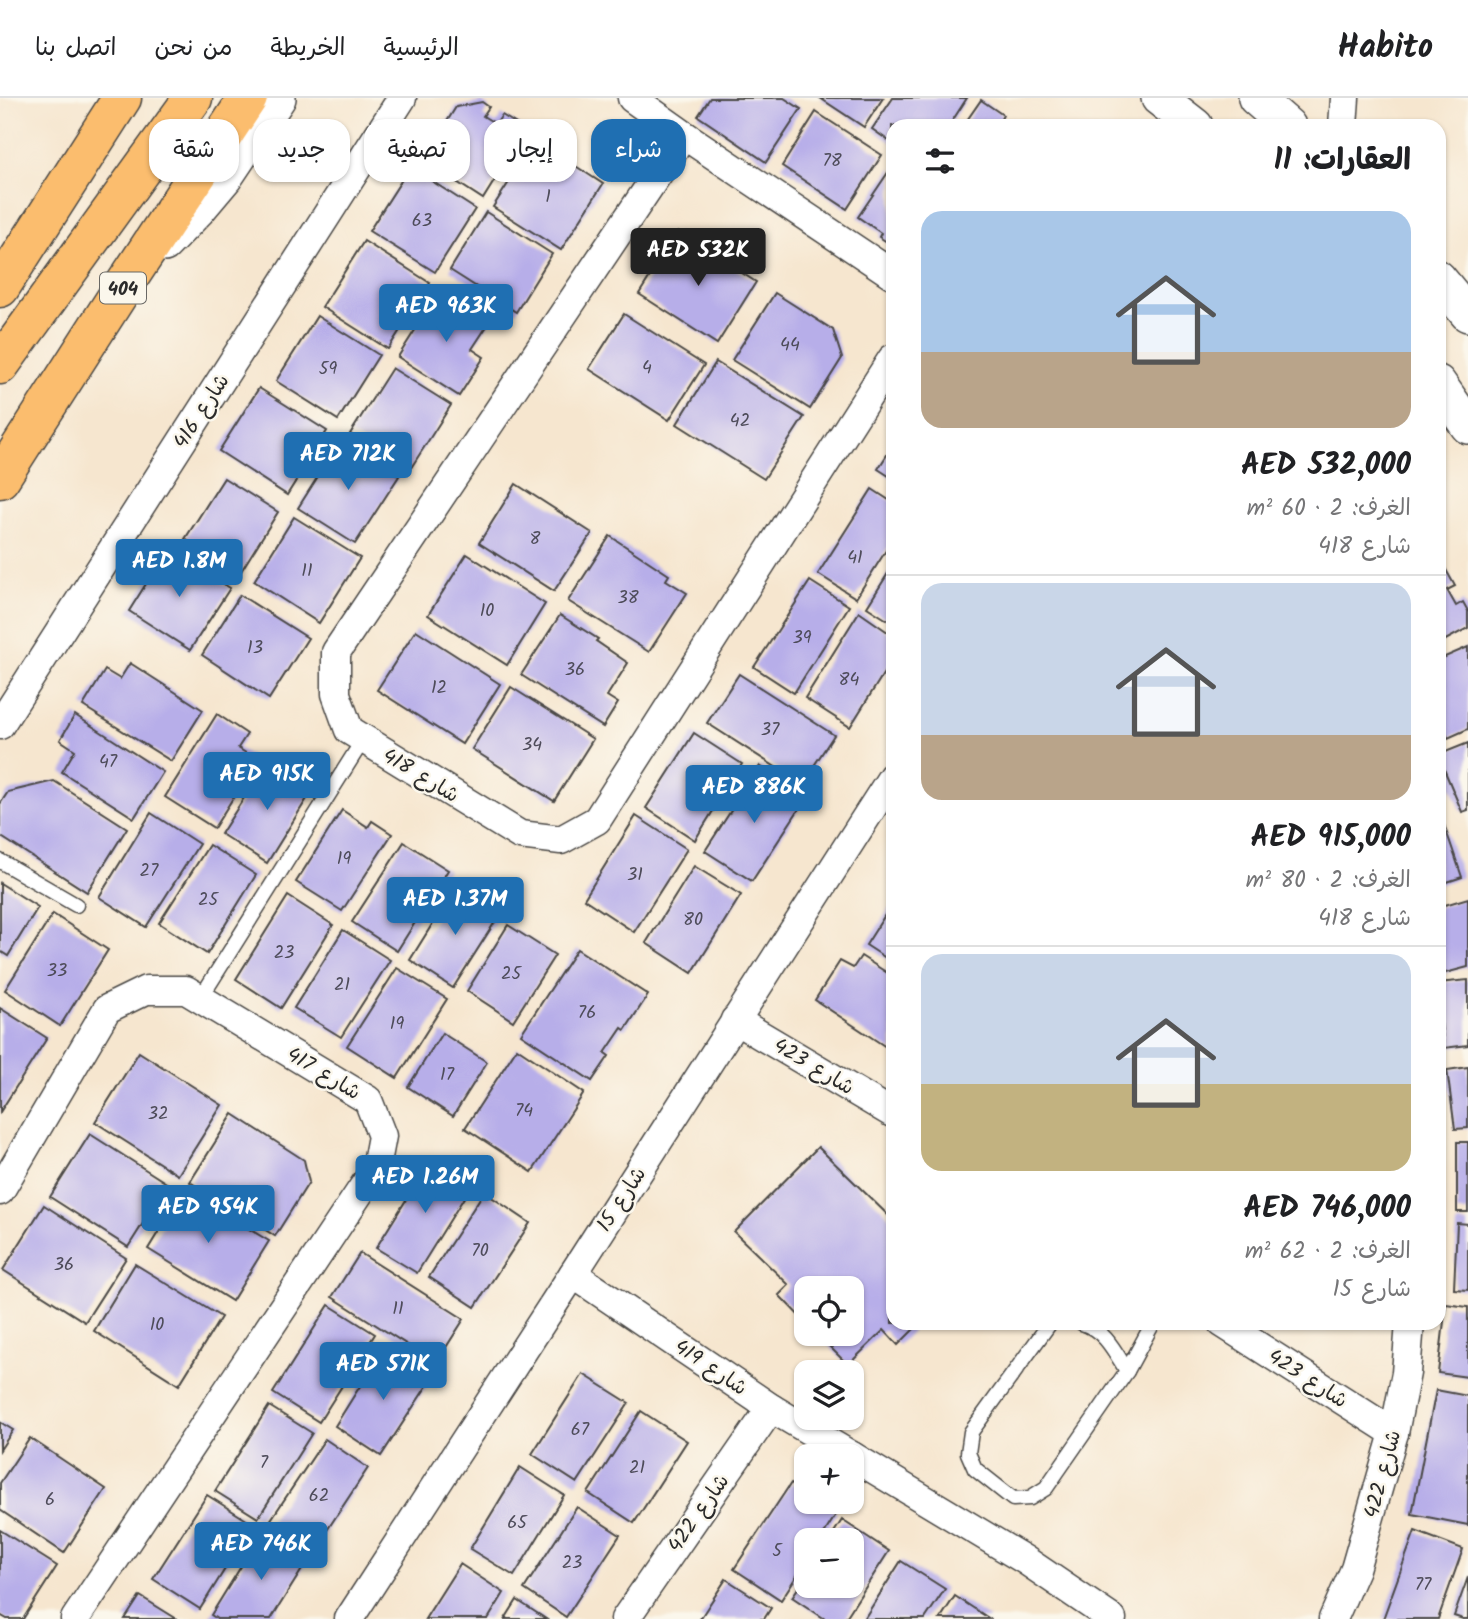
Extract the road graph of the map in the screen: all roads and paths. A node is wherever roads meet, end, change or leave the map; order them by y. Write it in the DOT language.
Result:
graph roads {
  1 [pos="122,98"];
  2 [pos="193,98"];
  3 [pos="248,98"];
  4 [pos="278,98"];
  5 [pos="402,98"];
  6 [pos="632,98"];
  7 [pos="1159,98"];
  8 [pos="1256,98"];
  9 [pos="1345,98"];
  10 [pos="662,119"];
  11 [pos="1186,119"];
  12 [pos="1280,119"];
  13 [pos="1344,119"];
  14 [pos="686,136"];
  15 [pos="652,182"];
  16 [pos="886,270"];
  17 [pos="125,284"];
  18 [pos="0,288"];
  19 [pos="1446,288"];
  20 [pos="1468,314"];
  21 [pos="0,365"];
  22 [pos="886,368"];
  23 [pos="1446,394"];
  24 [pos="1468,426"];
  25 [pos="0,479"];
  26 [pos="0,725"];
  27 [pos="363,740"];
  28 [pos="886,786"];
  29 [pos="0,861"];
  30 [pos="76,905"];
  31 [pos="200,999"];
  32 [pos="735,1020"];
  33 [pos="886,1109"];
  34 [pos="0,1191"];
  35 [pos="573,1274"];
  36 [pos="1046,1330"];
  37 [pos="1096,1330"];
  38 [pos="1149,1330"];
  39 [pos="1233,1330"];
  40 [pos="1409,1330"];
  41 [pos="1127,1371"];
  42 [pos="771,1408"];
  43 [pos="1394,1433"];
  44 [pos="832,1444"];
  45 [pos="864,1463"];
  46 [pos="75,1619"];
  47 [pos="349,1619"];
  48 [pos="625,1619"];
  49 [pos="1112,1619"];
  50 [pos="1333,1619"];
  1 -- 18 [label="main road"];
  2 -- 21 [label="main road"];
  3 -- 17 [label="main road, 404"];
  4 -- 17 [label="street"];
  5 -- 26 [label="street, شارع 416"];
  6 -- 10 [label="street"];
  7 -- 11 [label="street"];
  8 -- 12 [label="street"];
  9 -- 13 [label="street"];
  14 -- 16 [label="street"];
  15 -- 27 [label="street, شارع 418"];
  17 -- 25 [label="main road, 404"];
  19 -- 20 [label="street"];
  22 -- 27 [label="street, شارع 418"];
  23 -- 24 [label="street"];
  27 -- 31 [label="lane"];
  28 -- 32 [label="street, شارع 15"];
  29 -- 30 [label="lane"];
  31 -- 34 [label="street, شارع 417"];
  31 -- 46 [label="street, شارع 417"];
  32 -- 33 [label="street, شارع 423"];
  32 -- 35 [label="street, شارع 15"];
  35 -- 42 [label="street, شارع 419"];
  35 -- 47 [label="street, شارع 15"];
  36 -- 41 [label="lane"];
  37 -- 41 [label="lane"];
  38 -- 41 [label="lane"];
  39 -- 43 [label="street, شارع 423"];
  40 -- 43 [label="street, شارع 422"];
  42 -- 44 [label="street, شارع 419"];
  42 -- 48 [label="street, شارع 422"];
  43 -- 50 [label="street, شارع 422"];
  45 -- 49 [label="street, شارع 419"];
}
